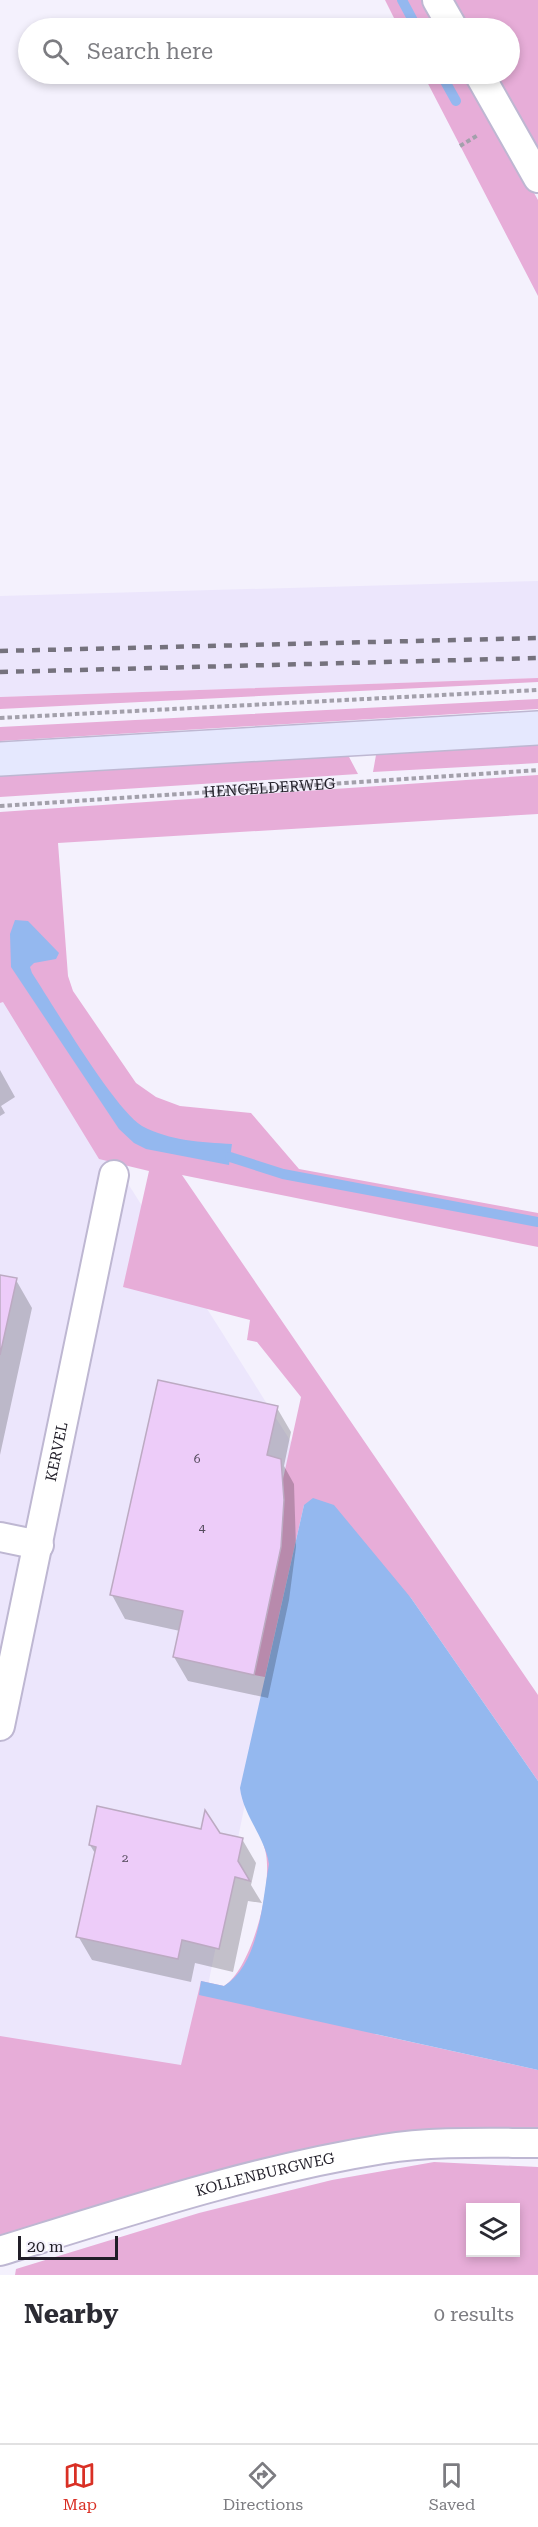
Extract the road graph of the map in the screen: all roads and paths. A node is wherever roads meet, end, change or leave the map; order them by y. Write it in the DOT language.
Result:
graph roads {
  1 [pos="437,0"];
  2 [pos="447,18"];
  3 [pos="485,84"];
  4 [pos="538,178"];
  5 [pos="538,690"];
  6 [pos="0,718"];
  7 [pos="538,728"];
  8 [pos="0,759"];
  9 [pos="538,770"];
  10 [pos="0,806"];
  11 [pos="114,1176"];
  12 [pos="0,1537"];
  13 [pos="39,1545"];
  14 [pos="0,1726"];
  15 [pos="538,2143"];
  16 [pos="0,2251"];
  1 -- 2 [label="street"];
  3 -- 4 [label="street"];
  5 -- 6 [label="path"];
  7 -- 8 [label="main road"];
  9 -- 10 [label="path, HENGELDERWEG"];
  11 -- 13 [label="street, KERVEL"];
  12 -- 13 [label="street"];
  13 -- 14 [label="street, KERVEL"];
  15 -- 16 [label="street, KOLLENBURGWEG"];
}
